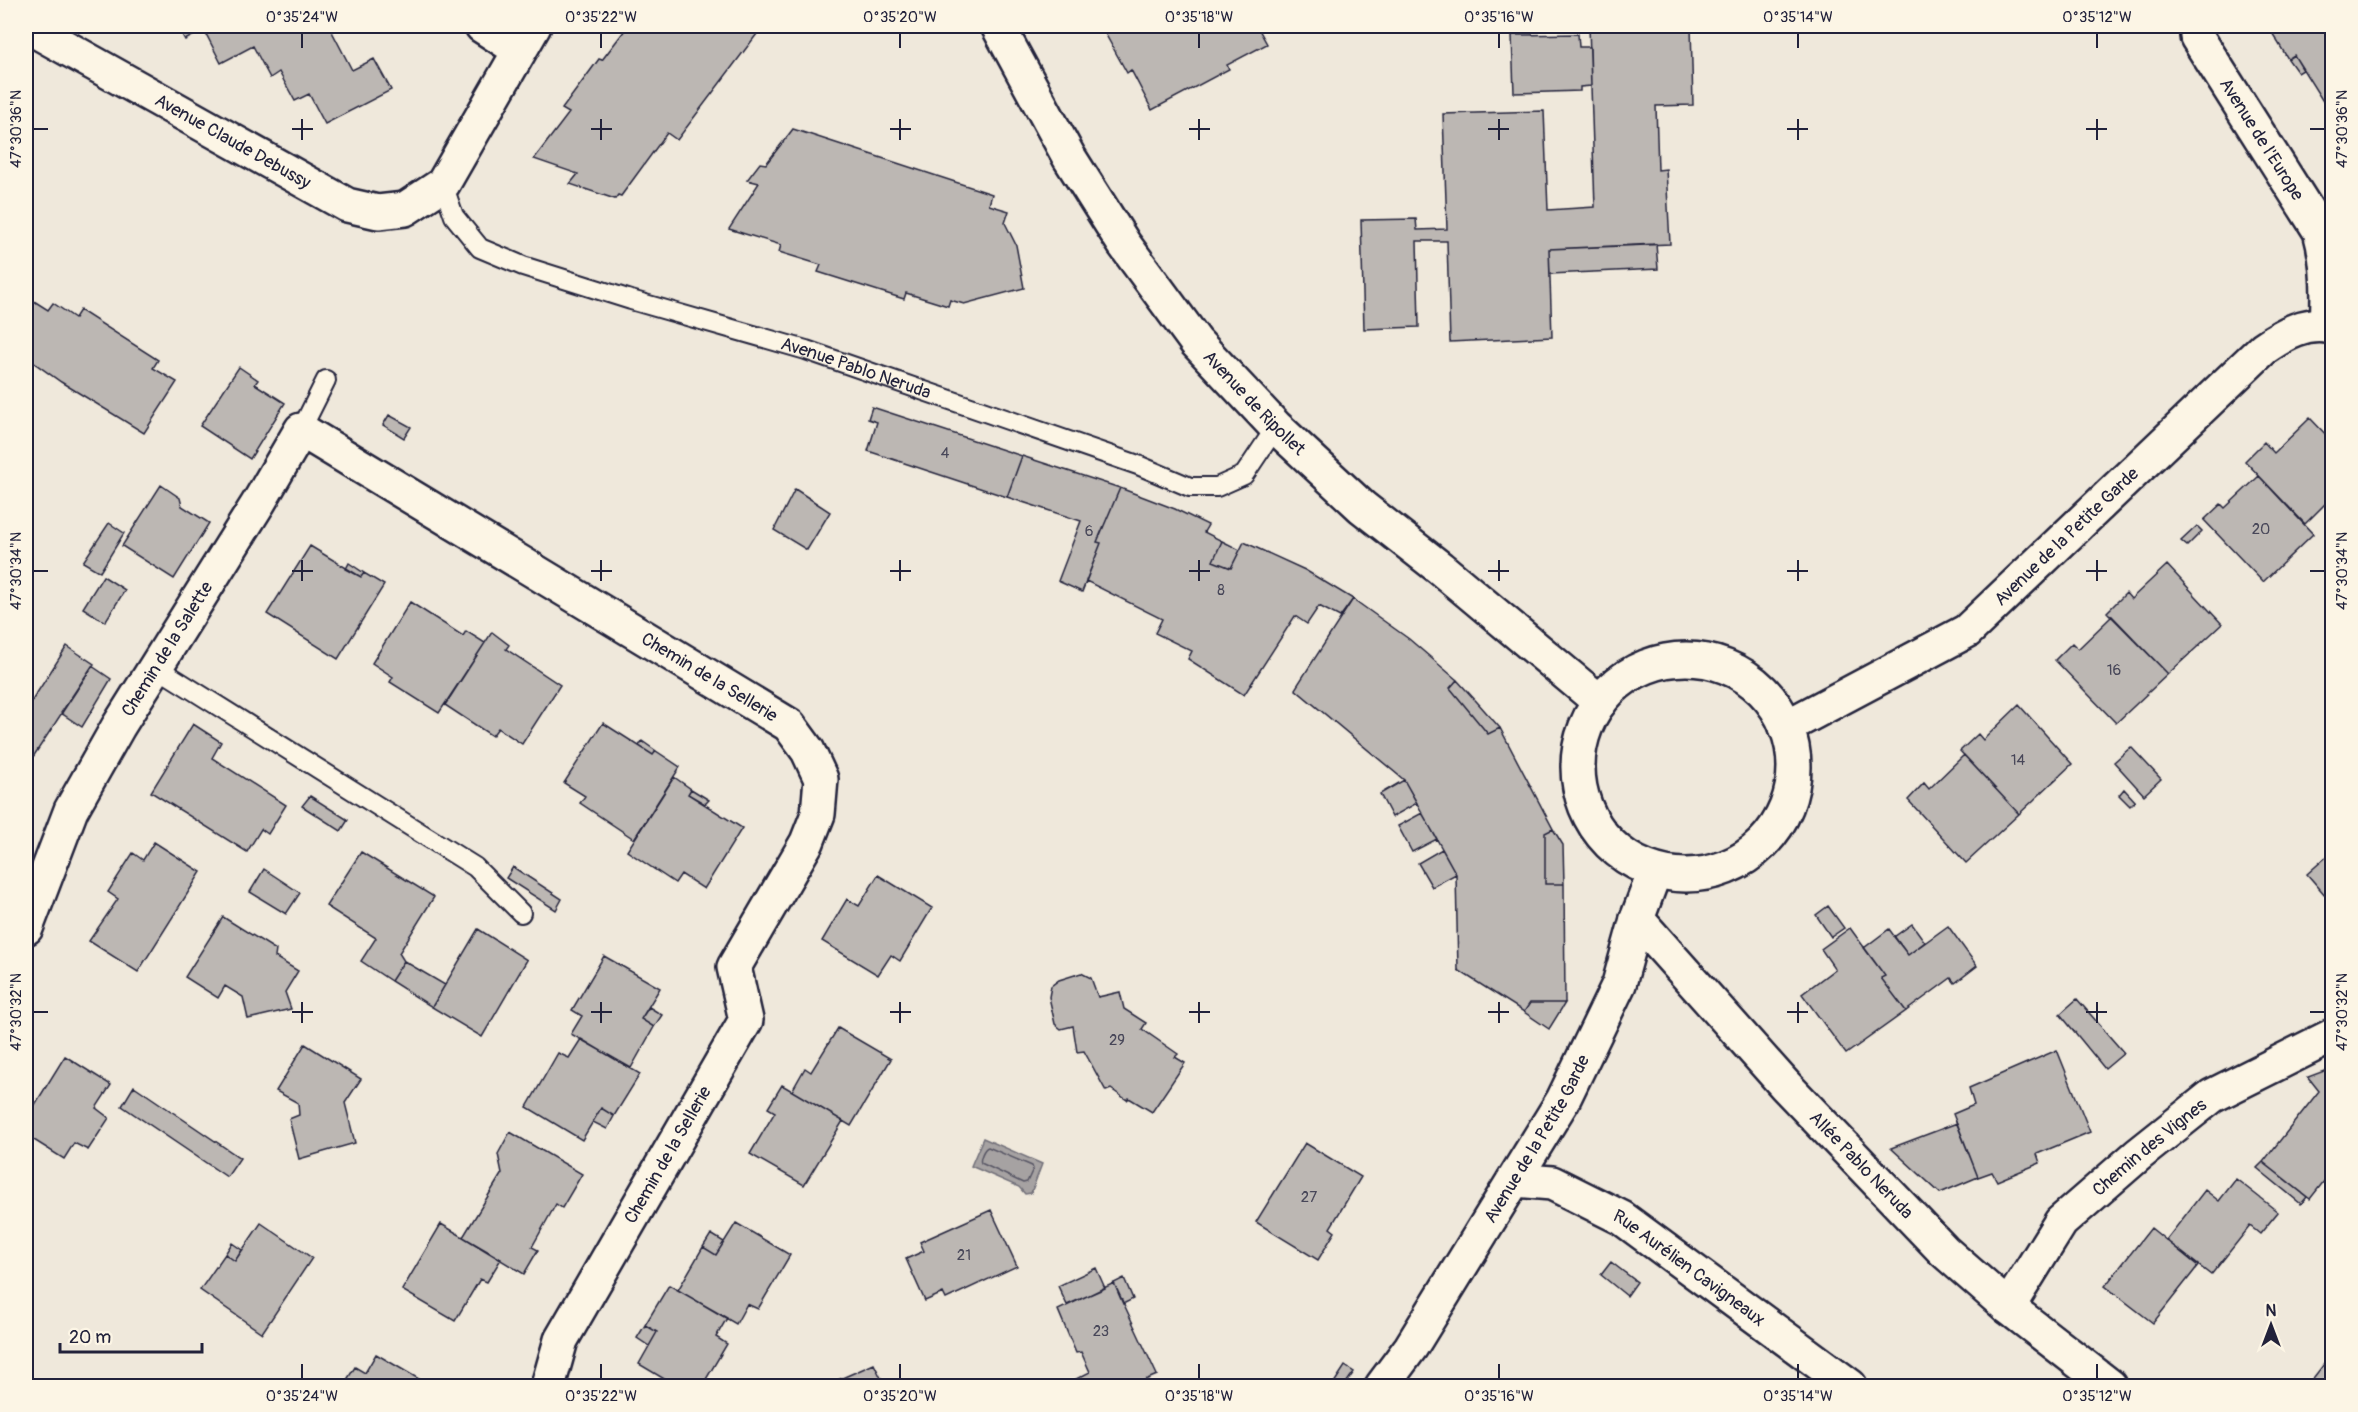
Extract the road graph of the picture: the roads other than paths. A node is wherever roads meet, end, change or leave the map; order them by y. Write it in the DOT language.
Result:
graph roads {
  1 [pos="27,26"];
  2 [pos="482,26"];
  3 [pos="998,26"];
  4 [pos="2197,26"];
  5 [pos="526,38"];
  6 [pos="443,184"];
  7 [pos="2330,326"];
  8 [pos="326,380"];
  9 [pos="1276,427"];
  10 [pos="301,430"];
  11 [pos="156,667"];
  12 [pos="1600,702"];
  13 [pos="1786,727"];
  14 [pos="1655,871"];
  15 [pos="521,913"];
  16 [pos="1637,919"];
  17 [pos="26,928"];
  18 [pos="2332,1036"];
  19 [pos="1514,1180"];
  20 [pos="2008,1307"];
  21 [pos="548,1386"];
  22 [pos="1382,1386"];
  23 [pos="1850,1386"];
  24 [pos="2110,1386"];
  1 -- 6 [label="street, Avenue Claude Debussy"];
  2 -- 5 [label="street"];
  3 -- 9 [label="street, Avenue de Ripollet"];
  4 -- 7 [label="street, Avenue de l'Europe"];
  5 -- 6 [label="street"];
  6 -- 9 [label="lane, Avenue Pablo Neruda"];
  7 -- 13 [label="street, Avenue de la Petite Garde"];
  8 -- 10 [label="lane, Chemin de la Salette"];
  9 -- 12 [label="street, Avenue de Ripollet"];
  10 -- 11 [label="street, Chemin de la Salette"];
  10 -- 21 [label="street, Chemin de la Sellerie"];
  11 -- 15 [label="lane"];
  11 -- 17 [label="street, Chemin de la Salette"];
  12 -- 13 [label="street"];
  12 -- 14 [label="street"];
  13 -- 14 [label="street"];
  14 -- 16 [label="street, Avenue de la Petite Garde"];
  16 -- 19 [label="street, Avenue de la Petite Garde"];
  16 -- 20 [label="street, Allée Pablo Neruda"];
  18 -- 20 [label="street, Chemin des Vignes"];
  19 -- 22 [label="street, Avenue de la Petite Garde"];
  19 -- 23 [label="street, Rue Aurélien Cavigneaux"];
  20 -- 24 [label="street, Allée Pablo Neruda"];
}
